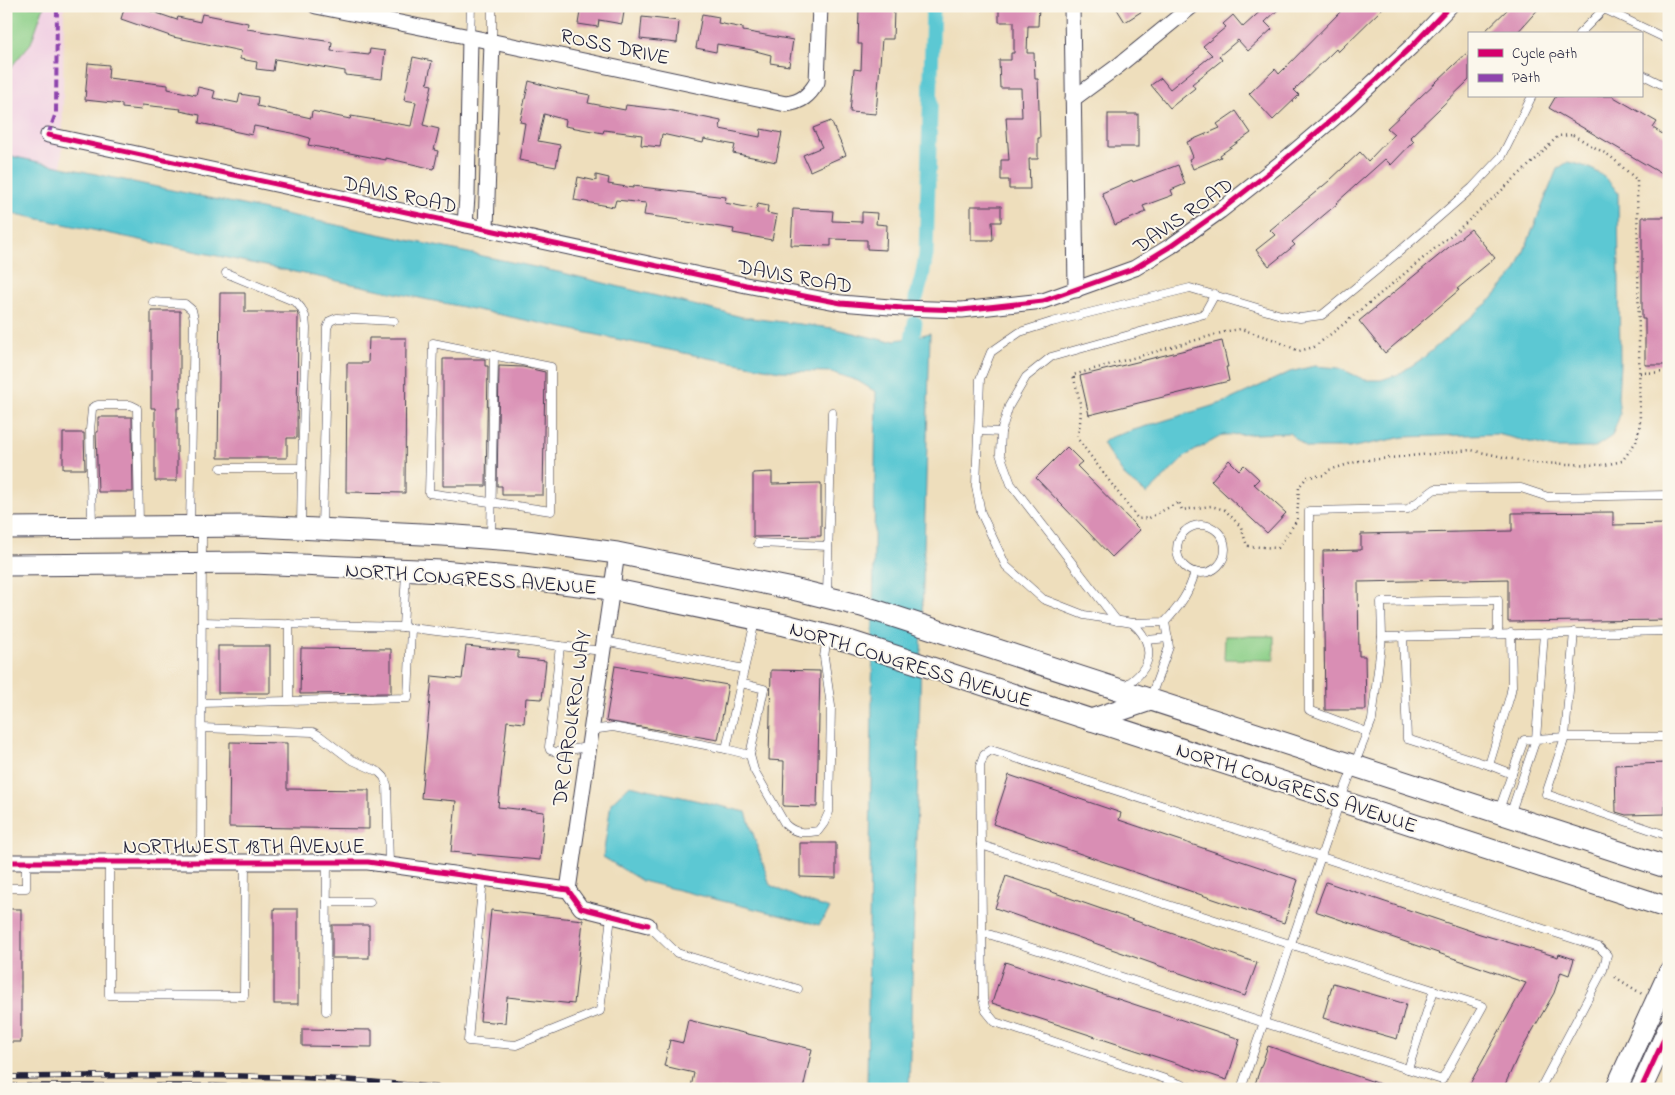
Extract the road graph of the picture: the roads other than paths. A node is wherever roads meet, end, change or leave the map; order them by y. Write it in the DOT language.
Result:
graph roads {
  1 [pos="316,6"];
  2 [pos="471,6"];
  3 [pos="492,6"];
  4 [pos="820,6"];
  5 [pos="1072,6"];
  6 [pos="1192,6"];
  7 [pos="1450,6"];
  8 [pos="1581,32"];
  9 [pos="470,37"];
  10 [pos="1669,40"];
  11 [pos="492,41"];
  12 [pos="1642,74"];
  13 [pos="1669,88"];
  14 [pos="1531,98"];
  15 [pos="1073,99"];
  16 [pos="48,135"];
  17 [pos="465,224"];
  18 [pos="486,229"];
  19 [pos="226,274"];
  20 [pos="1076,290"];
  21 [pos="1215,294"];
  22 [pos="153,302"];
  23 [pos="394,321"];
  24 [pos="494,355"];
  25 [pos="832,412"];
  26 [pos="979,431"];
  27 [pos="1001,432"];
  28 [pos="221,468"];
  29 [pos="302,468"];
  30 [pos="1669,495"];
  31 [pos="492,502"];
  32 [pos="139,527"];
  33 [pos="196,527"];
  34 [pos="6,528"];
  35 [pos="92,528"];
  36 [pos="301,529"];
  37 [pos="322,530"];
  38 [pos="491,538"];
  39 [pos="758,543"];
  40 [pos="828,546"];
  41 [pos="617,553"];
  42 [pos="202,563"];
  43 [pos="6,565"];
  44 [pos="406,570"];
  45 [pos="1194,572"];
  46 [pos="611,589"];
  47 [pos="826,597"];
  48 [pos="756,619"];
  49 [pos="1117,620"];
  50 [pos="202,622"];
  51 [pos="1165,622"];
  52 [pos="1132,623"];
  53 [pos="289,624"];
  54 [pos="407,628"];
  55 [pos="1669,631"];
  56 [pos="1574,632"];
  57 [pos="1498,633"];
  58 [pos="1511,633"];
  59 [pos="1544,633"];
  60 [pos="827,635"];
  61 [pos="1403,636"];
  62 [pos="1382,637"];
  63 [pos="1168,638"];
  64 [pos="1146,640"];
  65 [pos="560,646"];
  66 [pos="603,646"];
  67 [pos="744,669"];
  68 [pos="741,683"];
  69 [pos="1119,690"];
  70 [pos="289,700"];
  71 [pos="1150,700"];
  72 [pos="202,703"];
  73 [pos="1091,720"];
  74 [pos="202,728"];
  75 [pos="591,730"];
  76 [pos="1366,732"];
  77 [pos="1566,737"];
  78 [pos="1669,737"];
  79 [pos="1536,739"];
  80 [pos="588,747"];
  81 [pos="726,748"];
  82 [pos="750,755"];
  83 [pos="1489,765"];
  84 [pos="1353,766"];
  85 [pos="1512,774"];
  86 [pos="1340,801"];
  87 [pos="1504,815"];
  88 [pos="1669,836"];
  89 [pos="981,844"];
  90 [pos="1321,857"];
  91 [pos="6,862"];
  92 [pos="26,862"];
  93 [pos="109,862"];
  94 [pos="201,862"];
  95 [pos="245,862"];
  96 [pos="327,862"];
  97 [pos="389,865"];
  98 [pos="1669,868"];
  99 [pos="483,878"];
  100 [pos="6,888"];
  101 [pos="568,890"];
  102 [pos="327,902"];
  103 [pos="370,902"];
  104 [pos="1669,908"];
  105 [pos="611,916"];
  106 [pos="648,926"];
  107 [pos="982,932"];
  108 [pos="1291,944"];
  109 [pos="1669,973"];
  110 [pos="798,989"];
  111 [pos="1434,990"];
  112 [pos="326,1011"];
  113 [pos="1264,1023"];
  114 [pos="1669,1028"];
  115 [pos="1408,1069"];
  116 [pos="1195,1089"];
  117 [pos="1241,1089"];
  118 [pos="1540,1089"];
  119 [pos="1616,1089"];
  120 [pos="1641,1089"];
  1 -- 9 [label="street, ROSS DRIVE"];
  2 -- 9 [label="lane"];
  3 -- 11 [label="lane"];
  4 -- 11 [label="street, ROSS DRIVE"];
  5 -- 15 [label="street"];
  6 -- 15 [label="street"];
  7 -- 20 [label="street, DAVIS ROAD"];
  8 -- 10 [label="lane"];
  9 -- 11 [label="street, ROSS DRIVE"];
  9 -- 17 [label="street"];
  11 -- 18 [label="street"];
  12 -- 13 [label="lane"];
  14 -- 21 [label="lane"];
  15 -- 20 [label="street"];
  16 -- 17 [label="street, DAVIS ROAD"];
  17 -- 18 [label="street, DAVIS ROAD"];
  18 -- 20 [label="street, DAVIS ROAD"];
  19 -- 29 [label="lane"];
  21 -- 26 [label="lane"];
  21 -- 27 [label="lane"];
  22 -- 33 [label="lane"];
  23 -- 37 [label="lane"];
  24 -- 31 [label="lane"];
  24 -- 31 [label="lane"];
  24 -- 31 [label="lane"];
  25 -- 40 [label="lane"];
  26 -- 27 [label="lane"];
  26 -- 49 [label="lane"];
  27 -- 49 [label="lane"];
  28 -- 29 [label="lane"];
  29 -- 36 [label="lane"];
  30 -- 76 [label="lane"];
  31 -- 38 [label="lane"];
  32 -- 33 [label="main road, NORTH CONGRESS AVENUE"];
  32 -- 35 [label="main road, NORTH CONGRESS AVENUE"];
  32 -- 35 [label="lane"];
  33 -- 36 [label="main road, NORTH CONGRESS AVENUE"];
  33 -- 42 [label="lane"];
  34 -- 35 [label="main road, NORTH CONGRESS AVENUE"];
  36 -- 37 [label="main road, NORTH CONGRESS AVENUE"];
  37 -- 38 [label="main road, NORTH CONGRESS AVENUE"];
  38 -- 41 [label="main road, NORTH CONGRESS AVENUE"];
  39 -- 40 [label="lane"];
  40 -- 47 [label="lane"];
  41 -- 46 [label="street, DR CAROLKROL WAY"];
  41 -- 47 [label="main road, NORTH CONGRESS AVENUE"];
  42 -- 43 [label="main road, NORTH CONGRESS AVENUE"];
  42 -- 44 [label="main road, NORTH CONGRESS AVENUE"];
  42 -- 50 [label="lane"];
  44 -- 46 [label="main road, NORTH CONGRESS AVENUE"];
  44 -- 54 [label="lane"];
  45 -- 45 [label="lane"];
  45 -- 51 [label="lane"];
  46 -- 48 [label="main road, NORTH CONGRESS AVENUE"];
  46 -- 66 [label="street, DR CAROLKROL WAY"];
  47 -- 69 [label="main road, NORTH CONGRESS AVENUE"];
  48 -- 60 [label="main road, NORTH CONGRESS AVENUE"];
  48 -- 67 [label="lane"];
  49 -- 52 [label="lane"];
  50 -- 53 [label="lane"];
  50 -- 72 [label="lane"];
  51 -- 52 [label="lane"];
  51 -- 63 [label="lane"];
  52 -- 64 [label="lane"];
  53 -- 54 [label="lane"];
  53 -- 70 [label="lane"];
  54 -- 65 [label="lane"];
  54 -- 70 [label="lane"];
  55 -- 56 [label="lane"];
  56 -- 59 [label="lane"];
  56 -- 77 [label="lane"];
  57 -- 58 [label="lane"];
  57 -- 61 [label="lane"];
  57 -- 62 [label="lane"];
  58 -- 59 [label="lane"];
  58 -- 83 [label="lane"];
  59 -- 79 [label="lane"];
  60 -- 73 [label="main road, NORTH CONGRESS AVENUE"];
  60 -- 82 [label="lane"];
  61 -- 62 [label="lane"];
  61 -- 83 [label="lane"];
  62 -- 76 [label="lane"];
  63 -- 64 [label="lane"];
  63 -- 71 [label="lane"];
  64 -- 69 [label="lane"];
  65 -- 66 [label="lane"];
  65 -- 80 [label="lane"];
  66 -- 67 [label="lane"];
  66 -- 75 [label="street, DR CAROLKROL WAY"];
  67 -- 68 [label="lane"];
  68 -- 81 [label="lane"];
  68 -- 82 [label="lane"];
  69 -- 71 [label="main road, NORTH CONGRESS AVENUE"];
  70 -- 72 [label="lane"];
  71 -- 73 [label="main road"];
  71 -- 84 [label="main road, NORTH CONGRESS AVENUE"];
  72 -- 74 [label="lane"];
  73 -- 86 [label="main road, NORTH CONGRESS AVENUE"];
  74 -- 94 [label="lane"];
  74 -- 97 [label="lane"];
  75 -- 80 [label="street, DR CAROLKROL WAY"];
  75 -- 81 [label="lane"];
  76 -- 84 [label="lane"];
  77 -- 78 [label="lane"];
  77 -- 79 [label="lane"];
  77 -- 88 [label="lane"];
  79 -- 85 [label="lane"];
  79 -- 87 [label="lane"];
  80 -- 101 [label="street, DR CAROLKROL WAY"];
  81 -- 82 [label="lane"];
  83 -- 85 [label="lane"];
  84 -- 86 [label="lane"];
  84 -- 87 [label="main road, NORTH CONGRESS AVENUE"];
  85 -- 87 [label="lane"];
  86 -- 90 [label="lane"];
  86 -- 104 [label="main road, NORTH CONGRESS AVENUE"];
  87 -- 98 [label="main road, NORTH CONGRESS AVENUE"];
  89 -- 90 [label="lane"];
  89 -- 107 [label="lane"];
  89 -- 108 [label="lane"];
  90 -- 108 [label="lane"];
  90 -- 118 [label="lane"];
  91 -- 92 [label="street, NORTHWEST 18TH AVENUE"];
  92 -- 93 [label="street, NORTHWEST 18TH AVENUE"];
  92 -- 100 [label="lane"];
  93 -- 94 [label="street, NORTHWEST 18TH AVENUE"];
  93 -- 95 [label="lane"];
  94 -- 95 [label="street, NORTHWEST 18TH AVENUE"];
  95 -- 96 [label="street, NORTHWEST 18TH AVENUE"];
  96 -- 97 [label="street, NORTHWEST 18TH AVENUE"];
  96 -- 102 [label="lane"];
  97 -- 99 [label="street, NORTHWEST 18TH AVENUE"];
  99 -- 101 [label="street, NORTHWEST 18TH AVENUE"];
  99 -- 105 [label="lane"];
  101 -- 105 [label="street"];
  102 -- 103 [label="lane"];
  102 -- 112 [label="lane"];
  105 -- 106 [label="street"];
  106 -- 110 [label="lane"];
  107 -- 113 [label="lane"];
  107 -- 116 [label="lane"];
  108 -- 111 [label="lane"];
  108 -- 113 [label="lane"];
  109 -- 119 [label="main road"];
  111 -- 115 [label="lane"];
  111 -- 115 [label="lane"];
  113 -- 115 [label="lane"];
  113 -- 117 [label="lane"];
  114 -- 120 [label="main road"];
}
